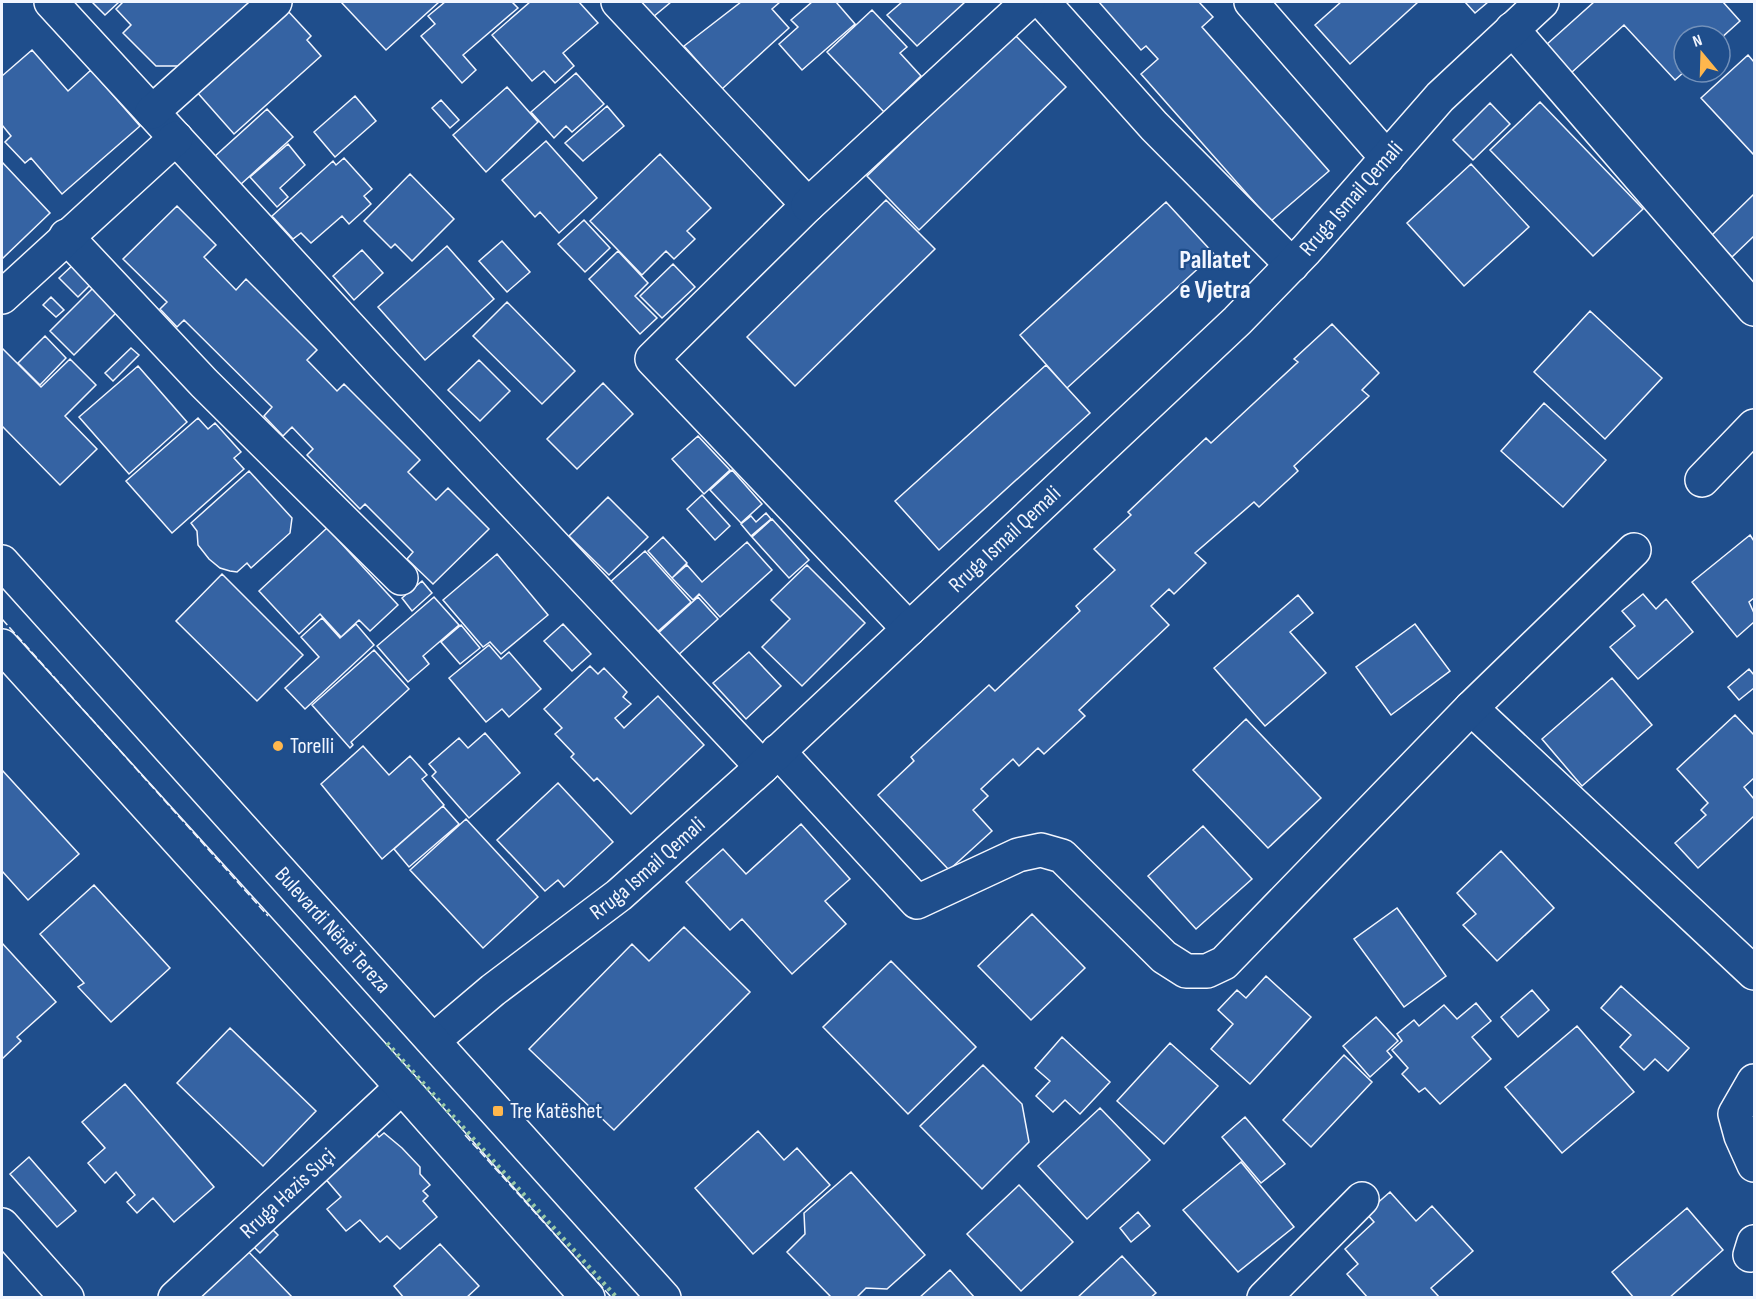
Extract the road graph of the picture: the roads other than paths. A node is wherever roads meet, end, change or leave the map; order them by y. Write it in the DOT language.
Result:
graph roads {
  1 [pos="51,2"];
  2 [pos="275,2"];
  3 [pos="618,2"];
  4 [pos="1028,2"];
  5 [pos="1043,2"];
  6 [pos="1251,2"];
  7 [pos="1542,2"];
  8 [pos="1512,29"];
  9 [pos="152,112"];
  10 [pos="177,138"];
  11 [pos="1388,158"];
  12 [pos="808,205"];
  13 [pos="66,236"];
  14 [pos="1292,265"];
  15 [pos="2,297"];
  16 [pos="1755,309"];
  17 [pos="1755,426"];
  18 [pos="1702,480"];
  19 [pos="1634,550"];
  20 [pos="2,562"];
  21 [pos="401,578"];
  22 [pos="909,629"];
  23 [pos="2,646"];
  24 [pos="1472,708"];
  25 [pos="770,759"];
  26 [pos="1755,973"];
  27 [pos="434,1040"];
  28 [pos="1755,1081"];
  29 [pos="402,1087"];
  30 [pos="1755,1165"];
  31 [pos="1362,1199"];
  32 [pos="2,1225"];
  33 [pos="68,1298"];
  34 [pos="175,1298"];
  35 [pos="588,1298"];
  36 [pos="664,1298"];
  37 [pos="1264,1298"];
  1 -- 9 [label="street"];
  2 -- 9 [label="street"];
  3 -- 12 [label="street"];
  4 -- 12 [label="street"];
  5 -- 14 [label="street"];
  6 -- 11 [label="street"];
  7 -- 8 [label="street, Rruga Ismail Qemali"];
  8 -- 11 [label="street, Rruga Ismail Qemali"];
  8 -- 16 [label="street"];
  9 -- 10 [label="street"];
  10 -- 13 [label="street"];
  10 -- 25 [label="street"];
  11 -- 14 [label="street, Rruga Ismail Qemali"];
  12 -- 22 [label="street"];
  13 -- 15 [label="street"];
  13 -- 21 [label="street"];
  14 -- 22 [label="street, Rruga Ismail Qemali"];
  17 -- 18 [label="street"];
  19 -- 24 [label="street"];
  20 -- 27 [label="street, Bulevardi Nënë Tereza"];
  22 -- 25 [label="street, Rruga Ismail Qemali"];
  23 -- 29 [label="street"];
  24 -- 25 [label="street"];
  24 -- 26 [label="street"];
  25 -- 27 [label="street, Rruga Ismail Qemali"];
  27 -- 36 [label="street, Bulevardi Nënë Tereza"];
  28 -- 30 [label="street"];
  29 -- 34 [label="street, Rruga Hazis Suçi"];
  29 -- 35 [label="street"];
  31 -- 37 [label="street"];
  32 -- 33 [label="street"];
}
